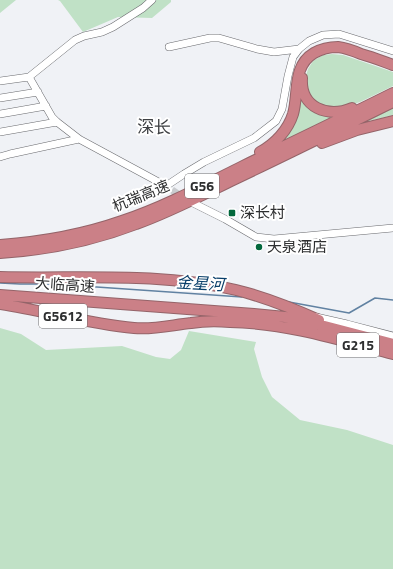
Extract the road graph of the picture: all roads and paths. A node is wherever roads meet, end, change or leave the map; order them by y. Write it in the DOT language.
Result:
graph roads {
  1 [pos="152,0"];
  2 [pos="169,47"];
  3 [pos="299,49"];
  4 [pos="393,52"];
  5 [pos="393,65"];
  6 [pos="393,69"];
  7 [pos="29,77"];
  8 [pos="0,81"];
  9 [pos="38,92"];
  10 [pos="393,93"];
  11 [pos="0,98"];
  12 [pos="393,102"];
  13 [pos="46,106"];
  14 [pos="0,114"];
  15 [pos="393,121"];
  16 [pos="58,122"];
  17 [pos="0,132"];
  18 [pos="79,139"];
  19 [pos="0,157"];
  20 [pos="248,173"];
  21 [pos="219,178"];
  22 [pos="193,203"];
  23 [pos="393,228"];
  24 [pos="0,245"];
  25 [pos="0,253"];
  26 [pos="0,278"];
  27 [pos="0,295"];
  28 [pos="0,304"];
  29 [pos="309,316"];
  30 [pos="323,336"];
  31 [pos="344,336"];
  32 [pos="393,336"];
  33 [pos="393,344"];
  34 [pos="393,354"];
  1 -- 7 [label="street"];
  2 -- 3 [label="street"];
  3 -- 4 [label="street"];
  3 -- 18 [label="street"];
  5 -- 21 [label="highway"];
  6 -- 10 [label="highway"];
  7 -- 8 [label="street"];
  7 -- 9 [label="street"];
  9 -- 11 [label="street"];
  9 -- 13 [label="street"];
  10 -- 21 [label="highway, 杭瑞高速 / G56"];
  12 -- 20 [label="highway, 杭瑞高速 / G56"];
  13 -- 14 [label="street"];
  13 -- 16 [label="street"];
  15 -- 20 [label="highway"];
  16 -- 17 [label="street"];
  16 -- 18 [label="street"];
  18 -- 19 [label="street"];
  20 -- 25 [label="highway, 杭瑞高速 / G56"];
  21 -- 24 [label="highway, 杭瑞高速 / G56"];
  22 -- 23 [label="street"];
  26 -- 29 [label="highway, G215"];
  27 -- 31 [label="highway, 大临高速 / G5612"];
  28 -- 30 [label="highway, 大临高速 / G5612"];
  29 -- 31 [label="highway, G215"];
  29 -- 32 [label="street"];
  30 -- 31 [label="highway, G215"];
  31 -- 33 [label="highway, G215"];
  31 -- 34 [label="highway, G215"];
}
